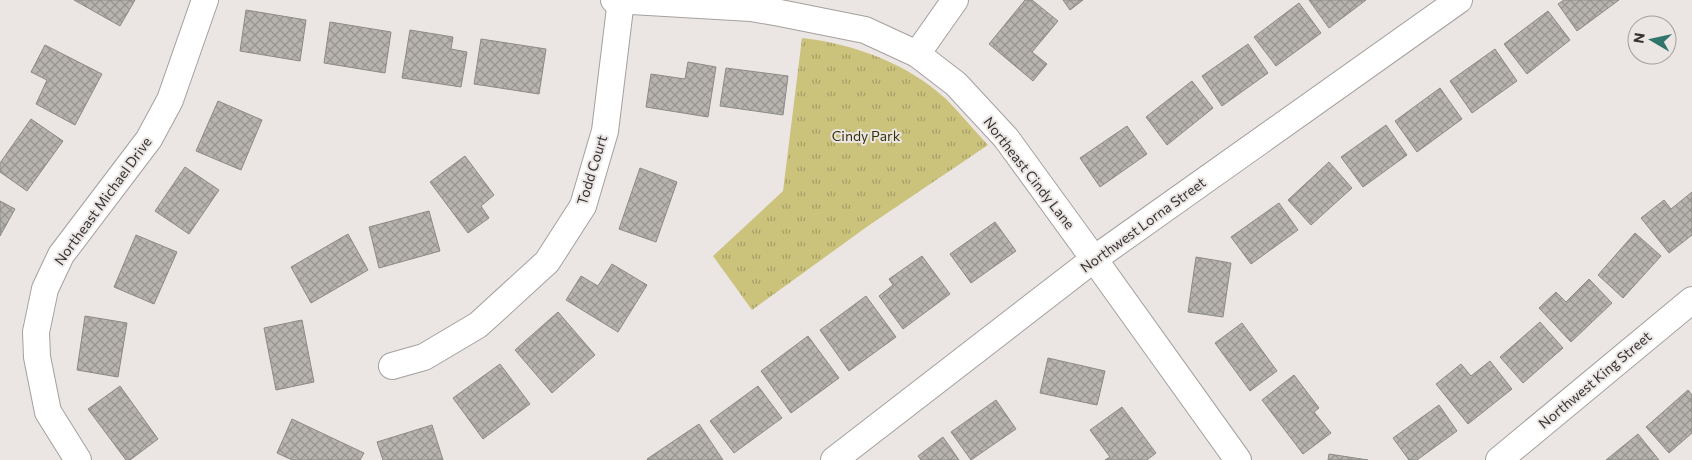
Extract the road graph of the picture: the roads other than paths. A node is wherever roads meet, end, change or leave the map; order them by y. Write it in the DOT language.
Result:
graph roads {
  1 [pos="205,0"];
  2 [pos="619,0"];
  3 [pos="955,0"];
  4 [pos="1459,0"];
  5 [pos="917,54"];
  6 [pos="1094,259"];
  7 [pos="1692,300"];
  8 [pos="392,366"];
  9 [pos="78,460"];
  10 [pos="834,460"];
  11 [pos="1238,460"];
  12 [pos="1498,460"];
  1 -- 9 [label="street, Northeast Michael Drive"];
  2 -- 5 [label="street, Northeast Cindy Lane"];
  2 -- 8 [label="street, Todd Court"];
  3 -- 5 [label="street"];
  4 -- 6 [label="street, Northwest Lorna Street"];
  5 -- 6 [label="street, Northeast Cindy Lane"];
  6 -- 10 [label="street, Northwest Lorna Street"];
  6 -- 11 [label="street, Northeast Cindy Lane"];
  7 -- 12 [label="street, Northwest King Street"];
}
